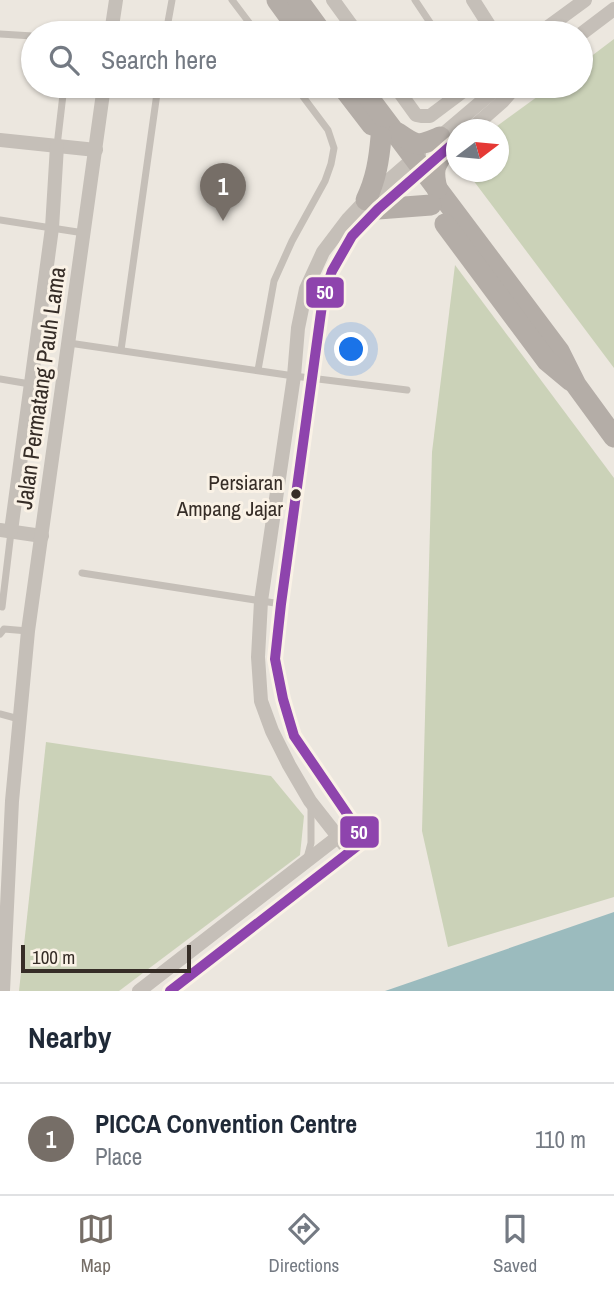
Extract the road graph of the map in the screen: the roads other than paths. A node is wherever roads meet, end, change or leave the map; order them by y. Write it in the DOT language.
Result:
graph roads {
  1 [pos="116,0"];
  2 [pos="172,0"];
  3 [pos="232,0"];
  4 [pos="277,0"];
  5 [pos="298,0"];
  6 [pos="334,0"];
  7 [pos="415,0"];
  8 [pos="472,0"];
  9 [pos="584,0"];
  10 [pos="591,0"];
  11 [pos="608,13"];
  12 [pos="113,21"];
  13 [pos="168,21"];
  14 [pos="248,21"];
  15 [pos="292,21"];
  16 [pos="313,21"];
  17 [pos="349,21"];
  18 [pos="429,21"];
  19 [pos="486,21"];
  20 [pos="556,21"];
  21 [pos="593,25"];
  22 [pos="0,34"];
  23 [pos="21,35"];
  24 [pos="63,98"];
  25 [pos="102,98"];
  26 [pos="156,98"];
  27 [pos="304,98"];
  28 [pos="353,98"];
  29 [pos="367,98"];
  30 [pos="404,98"];
  31 [pos="454,98"];
  32 [pos="488,98"];
  33 [pos="506,98"];
  34 [pos="469,119"];
  35 [pos="483,119"];
  36 [pos="386,132"];
  37 [pos="0,139"];
  38 [pos="446,142"];
  39 [pos="446,144"];
  40 [pos="57,146"];
  41 [pos="446,146"];
  42 [pos="96,150"];
  43 [pos="413,169"];
  44 [pos="434,197"];
  45 [pos="372,205"];
  46 [pos="0,220"];
  47 [pos="52,228"];
  48 [pos="85,233"];
  49 [pos="69,342"];
  50 [pos="121,350"];
  51 [pos="258,370"];
  52 [pos="294,376"];
  53 [pos="312,378"];
  54 [pos="0,379"];
  55 [pos="31,384"];
  56 [pos="407,390"];
  57 [pos="614,437"];
  58 [pos="6,531"];
  59 [pos="42,536"];
  60 [pos="82,573"];
  61 [pos="261,601"];
  62 [pos="281,604"];
  63 [pos="2,607"];
  64 [pos="29,631"];
  65 [pos="0,634"];
  66 [pos="0,714"];
  67 [pos="19,719"];
  68 [pos="6,800"];
  69 [pos="310,801"];
  70 [pos="354,824"];
  71 [pos="338,837"];
  72 [pos="349,852"];
  73 [pos="305,862"];
  74 [pos="3,909"];
  75 [pos="3,991"];
  76 [pos="139,991"];
  77 [pos="170,991"];
  1 -- 12 [label="street"];
  2 -- 13 [label="lane"];
  3 -- 14 [label="lane"];
  4 -- 15 [label="main road"];
  5 -- 16 [label="main road"];
  6 -- 17 [label="street"];
  7 -- 18 [label="lane"];
  8 -- 19 [label="street"];
  9 -- 20 [label="street"];
  10 -- 11 [label="street"];
  11 -- 21 [label="street"];
  22 -- 23 [label="lane"];
  24 -- 40 [label="lane"];
  25 -- 42 [label="street, Jalan Permatang Pauh Lama"];
  26 -- 50 [label="lane"];
  27 -- 51 [label="lane"];
  28 -- 36 [label="main road"];
  29 -- 36 [label="main road"];
  30 -- 31 [label="street"];
  32 -- 34 [label="street"];
  33 -- 35 [label="street"];
  36 -- 38 [label="main road"];
  36 -- 43 [label="main road"];
  36 -- 45 [label="main road"];
  37 -- 40 [label="street"];
  39 -- 43 [label="street"];
  40 -- 42 [label="street"];
  40 -- 47 [label="street"];
  41 -- 44 [label="main road"];
  42 -- 48 [label="street, Jalan Permatang Pauh Lama"];
  43 -- 44 [label="main road"];
  43 -- 45 [label="street"];
  44 -- 45 [label="main road"];
  44 -- 57 [label="main road"];
  45 -- 52 [label="street"];
  45 -- 53 [label="street"];
  46 -- 47 [label="lane"];
  47 -- 48 [label="lane"];
  47 -- 55 [label="street"];
  48 -- 49 [label="street, Jalan Permatang Pauh Lama"];
  49 -- 50 [label="lane"];
  49 -- 59 [label="street, Jalan Permatang Pauh Lama"];
  50 -- 51 [label="lane"];
  51 -- 52 [label="lane"];
  52 -- 53 [label="lane"];
  52 -- 61 [label="street"];
  53 -- 56 [label="lane"];
  53 -- 62 [label="street"];
  54 -- 55 [label="lane"];
  55 -- 58 [label="street"];
  58 -- 59 [label="street"];
  58 -- 63 [label="lane"];
  59 -- 64 [label="street, Jalan Permatang Pauh Lama"];
  60 -- 61 [label="lane"];
  61 -- 62 [label="lane"];
  61 -- 69 [label="street"];
  62 -- 70 [label="street"];
  64 -- 65 [label="lane"];
  64 -- 67 [label="street, Jalan Permatang Pauh Lama"];
  66 -- 67 [label="lane"];
  67 -- 68 [label="street, Jalan Permatang Pauh Lama"];
  68 -- 74 [label="street, Jalan Permatang Pauh Lama"];
  69 -- 71 [label="street"];
  69 -- 73 [label="lane"];
  70 -- 71 [label="street"];
  70 -- 72 [label="street"];
  71 -- 72 [label="street"];
  71 -- 73 [label="street"];
  72 -- 77 [label="street"];
  73 -- 76 [label="street"];
  74 -- 75 [label="street, Jalan Permatang Pauh Lama"];
}
